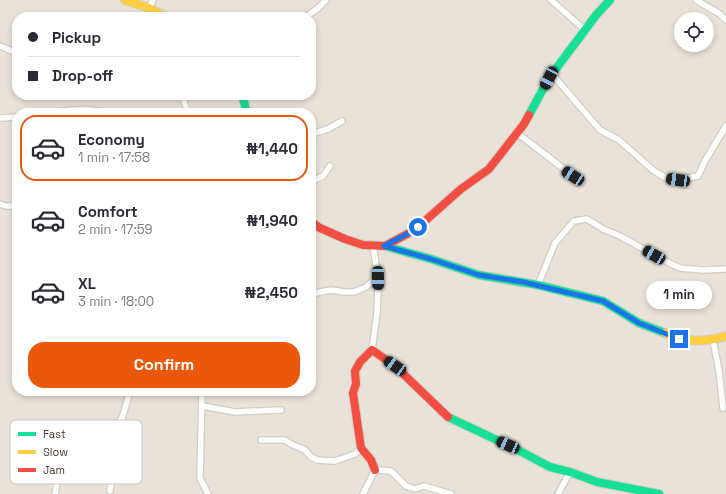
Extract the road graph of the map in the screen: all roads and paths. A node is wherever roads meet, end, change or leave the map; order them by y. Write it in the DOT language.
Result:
graph roads {
  1 [pos="125,0"];
  2 [pos="154,0"];
  3 [pos="326,0"];
  4 [pos="551,0"];
  5 [pos="610,0"];
  6 [pos="696,0"];
  7 [pos="149,8"];
  8 [pos="157,12"];
  9 [pos="313,12"];
  10 [pos="726,20"];
  11 [pos="585,30"];
  12 [pos="0,46"];
  13 [pos="12,51"];
  14 [pos="552,74"];
  15 [pos="12,117"];
  16 [pos="0,118"];
  17 [pos="342,121"];
  18 [pos="726,126"];
  19 [pos="316,133"];
  20 [pos="517,133"];
  21 [pos="330,166"];
  22 [pos="316,180"];
  23 [pos="582,182"];
  24 [pos="0,204"];
  25 [pos="12,206"];
  26 [pos="316,225"];
  27 [pos="373,245"];
  28 [pos="384,246"];
  29 [pos="725,270"];
  30 [pos="378,278"];
  31 [pos="538,286"];
  32 [pos="316,293"];
  33 [pos="726,336"];
  34 [pos="713,340"];
  35 [pos="372,350"];
  36 [pos="129,396"];
  37 [pos="202,396"];
  38 [pos="202,406"];
  39 [pos="722,408"];
  40 [pos="281,410"];
  41 [pos="124,415"];
  42 [pos="121,420"];
  43 [pos="123,420"];
  44 [pos="261,440"];
  45 [pos="361,448"];
  46 [pos="375,470"];
  47 [pos="570,472"];
  48 [pos="57,484"];
  49 [pos="111,484"];
  50 [pos="110,491"];
  51 [pos="55,494"];
  52 [pos="208,494"];
  53 [pos="363,494"];
  54 [pos="452,494"];
  55 [pos="558,494"];
  56 [pos="659,494"];
  1 -- 7 [label="street"];
  2 -- 7 [label="street"];
  3 -- 9 [label="street"];
  4 -- 11 [label="street"];
  5 -- 11 [label="street"];
  6 -- 10 [label="street"];
  7 -- 8 [label="street"];
  11 -- 14 [label="street"];
  12 -- 13 [label="street"];
  14 -- 18 [label="street"];
  14 -- 20 [label="street"];
  15 -- 16 [label="street"];
  17 -- 19 [label="street"];
  20 -- 23 [label="street"];
  20 -- 28 [label="street"];
  21 -- 22 [label="street"];
  24 -- 25 [label="street"];
  26 -- 27 [label="street"];
  27 -- 28 [label="street"];
  27 -- 30 [label="street"];
  28 -- 31 [label="street"];
  29 -- 31 [label="street"];
  30 -- 32 [label="street"];
  30 -- 35 [label="street"];
  31 -- 34 [label="street"];
  33 -- 34 [label="street"];
  34 -- 39 [label="street"];
  35 -- 45 [label="street"];
  35 -- 47 [label="street"];
  36 -- 41 [label="street"];
  37 -- 38 [label="street"];
  38 -- 40 [label="street"];
  38 -- 52 [label="street"];
  41 -- 42 [label="street"];
  41 -- 43 [label="street"];
  44 -- 45 [label="street"];
  45 -- 46 [label="street"];
  46 -- 53 [label="street"];
  46 -- 54 [label="street"];
  47 -- 55 [label="street"];
  47 -- 56 [label="street"];
  48 -- 51 [label="street"];
  49 -- 50 [label="street"];
}
